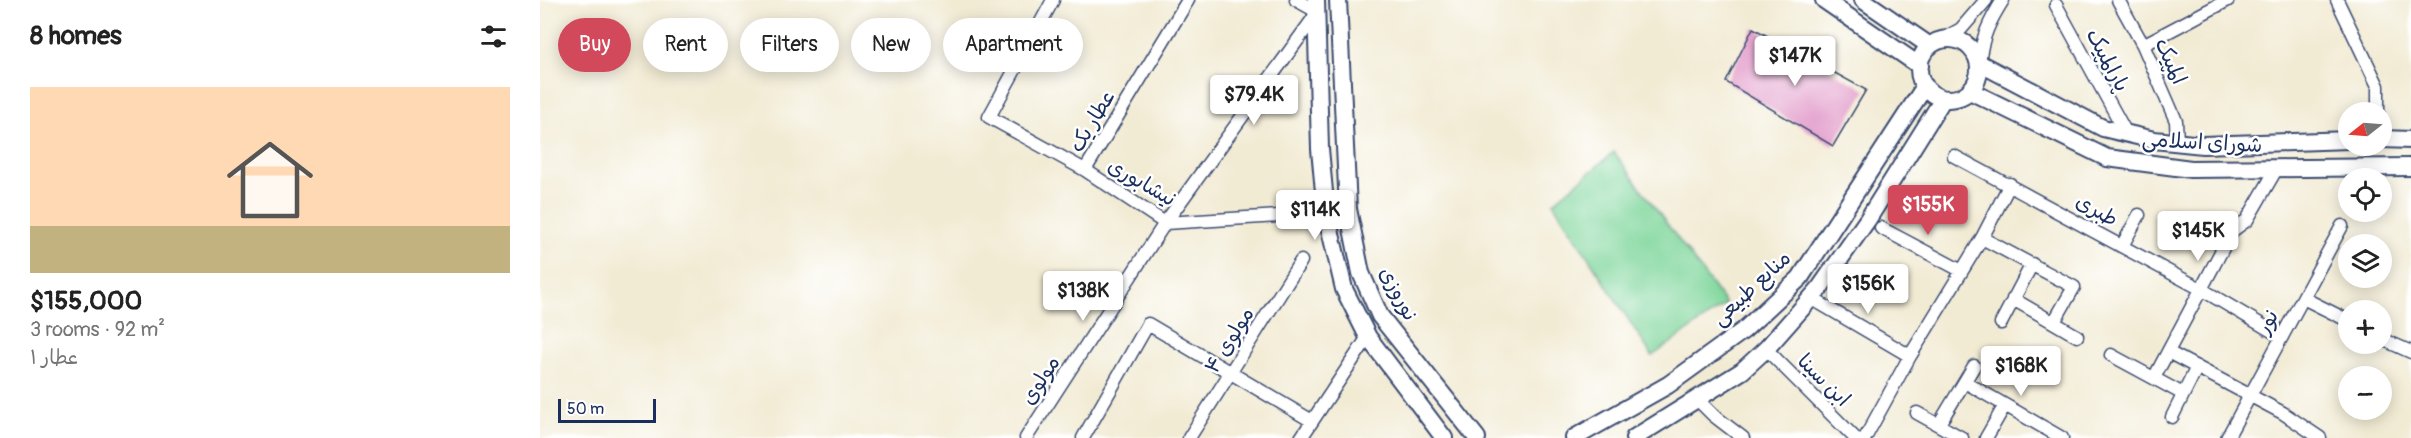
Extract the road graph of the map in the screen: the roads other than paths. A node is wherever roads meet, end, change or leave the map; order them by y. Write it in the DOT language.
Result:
graph roads {
  1 [pos="1053,0"];
  2 [pos="1188,0"];
  3 [pos="1296,0"];
  4 [pos="1338,0"];
  5 [pos="1824,0"];
  6 [pos="1863,0"];
  7 [pos="2003,0"];
  8 [pos="2118,0"];
  9 [pos="2229,0"];
  10 [pos="2337,0"];
  11 [pos="1984,3"];
  12 [pos="2056,4"];
  13 [pos="1317,6"];
  14 [pos="1934,44"];
  15 [pos="2143,45"];
  16 [pos="1979,63"];
  17 [pos="1920,66"];
  18 [pos="1925,86"];
  19 [pos="1970,91"];
  20 [pos="1943,99"];
  21 [pos="2378,102"];
  22 [pos="2126,133"];
  23 [pos="2392,139"];
  24 [pos="2338,140"];
  25 [pos="2411,140"];
  26 [pos="2177,142"];
  27 [pos="1954,156"];
  28 [pos="2411,167"];
  29 [pos="2277,168"];
  30 [pos="1085,171"];
  31 [pos="2010,184"];
  32 [pos="1326,213"];
  33 [pos="2139,215"];
  34 [pos="1165,223"];
  35 [pos="2342,226"];
  36 [pos="1881,228"];
  37 [pos="1982,238"];
  38 [pos="2122,246"];
  39 [pos="1301,261"];
  40 [pos="2031,264"];
  41 [pos="1960,270"];
  42 [pos="2201,289"];
  43 [pos="1811,298"];
  44 [pos="2303,298"];
  45 [pos="2013,299"];
  46 [pos="2338,316"];
  47 [pos="2054,322"];
  48 [pos="2001,323"];
  49 [pos="2076,336"];
  50 [pos="1368,337"];
  51 [pos="2282,337"];
  52 [pos="2392,343"];
  53 [pos="1766,349"];
  54 [pos="2168,352"];
  55 [pos="2411,352"];
  56 [pos="1910,356"];
  57 [pos="2111,356"];
  58 [pos="1974,366"];
  59 [pos="2197,367"];
  60 [pos="1232,373"];
  61 [pos="2154,378"];
  62 [pos="1965,382"];
  63 [pos="2183,394"];
  64 [pos="2250,395"];
  65 [pos="1696,398"];
  66 [pos="2005,405"];
  67 [pos="1917,413"];
  68 [pos="2172,417"];
  69 [pos="1312,421"];
  70 [pos="1939,424"];
  71 [pos="1026,438"];
  72 [pos="1083,438"];
  73 [pos="1189,438"];
  74 [pos="1301,438"];
  75 [pos="1444,438"];
  76 [pos="1477,438"];
  77 [pos="1574,438"];
  78 [pos="1634,438"];
  79 [pos="1743,438"];
  80 [pos="1855,438"];
  81 [pos="1865,438"];
  82 [pos="1962,438"];
  83 [pos="1986,438"];
  84 [pos="2062,438"];
  85 [pos="2227,438"];
  86 [pos="2320,438"];
  1 -- 30 [label="street, نیشابوری"];
  2 -- 30 [label="street, عطار یک"];
  3 -- 13 [label="street"];
  4 -- 76 [label="street, نوروزی"];
  5 -- 17 [label="street"];
  6 -- 14 [label="street"];
  7 -- 16 [label="street"];
  8 -- 15 [label="street, المپیک"];
  9 -- 15 [label="street"];
  10 -- 21 [label="street"];
  11 -- 14 [label="street"];
  12 -- 22 [label="street, پارالمپیک"];
  13 -- 32 [label="street"];
  13 -- 34 [label="street, مولوی"];
  14 -- 16 [label="street"];
  14 -- 17 [label="street"];
  15 -- 26 [label="street, المپیک"];
  16 -- 19 [label="street"];
  16 -- 22 [label="street, شورای اسلامی"];
  17 -- 18 [label="street"];
  18 -- 20 [label="street"];
  18 -- 77 [label="street, منابع طبیعی"];
  19 -- 20 [label="street"];
  19 -- 29 [label="street, شورای اسلامی"];
  20 -- 43 [label="street"];
  22 -- 26 [label="street, شورای اسلامی"];
  23 -- 25 [label="street"];
  24 -- 26 [label="street, شورای اسلامی"];
  27 -- 31 [label="street, طبری"];
  28 -- 29 [label="street, شورای اسلامی"];
  29 -- 42 [label="street"];
  30 -- 34 [label="street, نیشابوری"];
  31 -- 37 [label="street"];
  31 -- 38 [label="street, طبری"];
  32 -- 34 [label="street, نیشابوری"];
  32 -- 50 [label="street"];
  33 -- 38 [label="street"];
  34 -- 71 [label="street, مولوی"];
  35 -- 44 [label="street, نور"];
  36 -- 41 [label="street"];
  37 -- 40 [label="street"];
  37 -- 41 [label="street"];
  38 -- 42 [label="street, طبری"];
  39 -- 60 [label="street, مولوی ۴"];
  40 -- 45 [label="street"];
  40 -- 47 [label="street"];
  41 -- 56 [label="street"];
  42 -- 51 [label="street, طبری"];
  42 -- 54 [label="street"];
  43 -- 53 [label="street"];
  43 -- 56 [label="street"];
  44 -- 46 [label="street"];
  44 -- 51 [label="street, نور"];
  45 -- 47 [label="street"];
  45 -- 48 [label="street"];
  47 -- 49 [label="street"];
  50 -- 69 [label="street"];
  50 -- 75 [label="street"];
  51 -- 64 [label="street, نور"];
  52 -- 55 [label="street"];
  53 -- 65 [label="street"];
  53 -- 80 [label="street, ابن سینا"];
  54 -- 59 [label="street"];
  54 -- 61 [label="street"];
  56 -- 81 [label="street"];
  57 -- 61 [label="street"];
  58 -- 62 [label="street"];
  59 -- 63 [label="street"];
  59 -- 64 [label="street"];
  60 -- 69 [label="street"];
  60 -- 72 [label="street"];
  60 -- 73 [label="street, مولوی ۴"];
  61 -- 63 [label="street"];
  62 -- 66 [label="street"];
  62 -- 70 [label="street"];
  63 -- 68 [label="street"];
  64 -- 85 [label="street, نور"];
  64 -- 86 [label="street"];
  65 -- 78 [label="street"];
  65 -- 79 [label="street"];
  66 -- 83 [label="street"];
  66 -- 84 [label="street"];
  67 -- 70 [label="street"];
  69 -- 74 [label="street"];
  70 -- 82 [label="street"];
}
